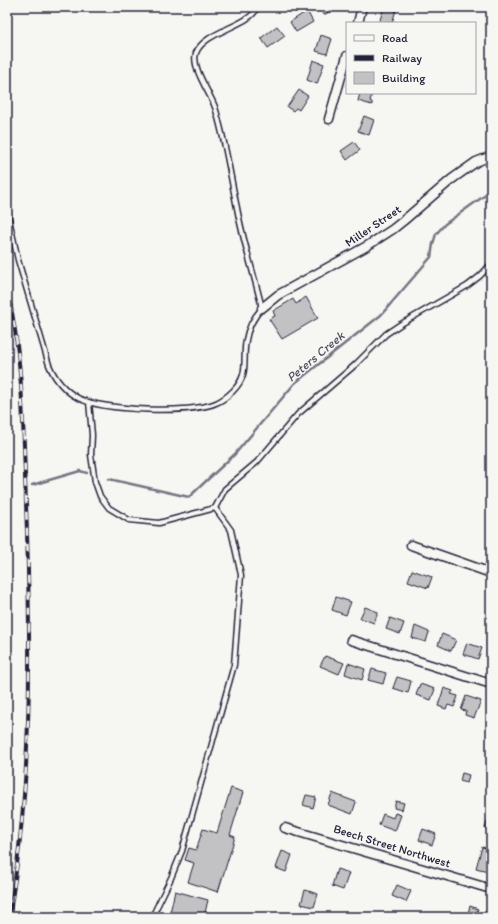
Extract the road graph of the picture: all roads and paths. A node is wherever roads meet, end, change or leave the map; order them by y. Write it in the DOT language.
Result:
graph roads {
  1 [pos="257,7"];
  2 [pos="362,7"];
  3 [pos="358,22"];
  4 [pos="346,60"];
  5 [pos="329,119"];
  6 [pos="491,156"];
  7 [pos="7,210"];
  8 [pos="491,264"];
  9 [pos="262,308"];
  10 [pos="89,402"];
  11 [pos="215,508"];
  12 [pos="411,545"];
  13 [pos="491,573"];
  14 [pos="351,640"];
  15 [pos="491,684"];
  16 [pos="285,828"];
  17 [pos="491,889"];
  18 [pos="152,917"];
  1 -- 9 [label="lane"];
  2 -- 3 [label="street"];
  4 -- 5 [label="street"];
  6 -- 9 [label="street, Miller Street"];
  7 -- 10 [label="lane"];
  8 -- 11 [label="lane"];
  9 -- 10 [label="lane"];
  10 -- 11 [label="lane"];
  11 -- 18 [label="lane"];
  12 -- 13 [label="street"];
  14 -- 15 [label="street"];
  16 -- 17 [label="street, Beech Street Northwest"];
}
